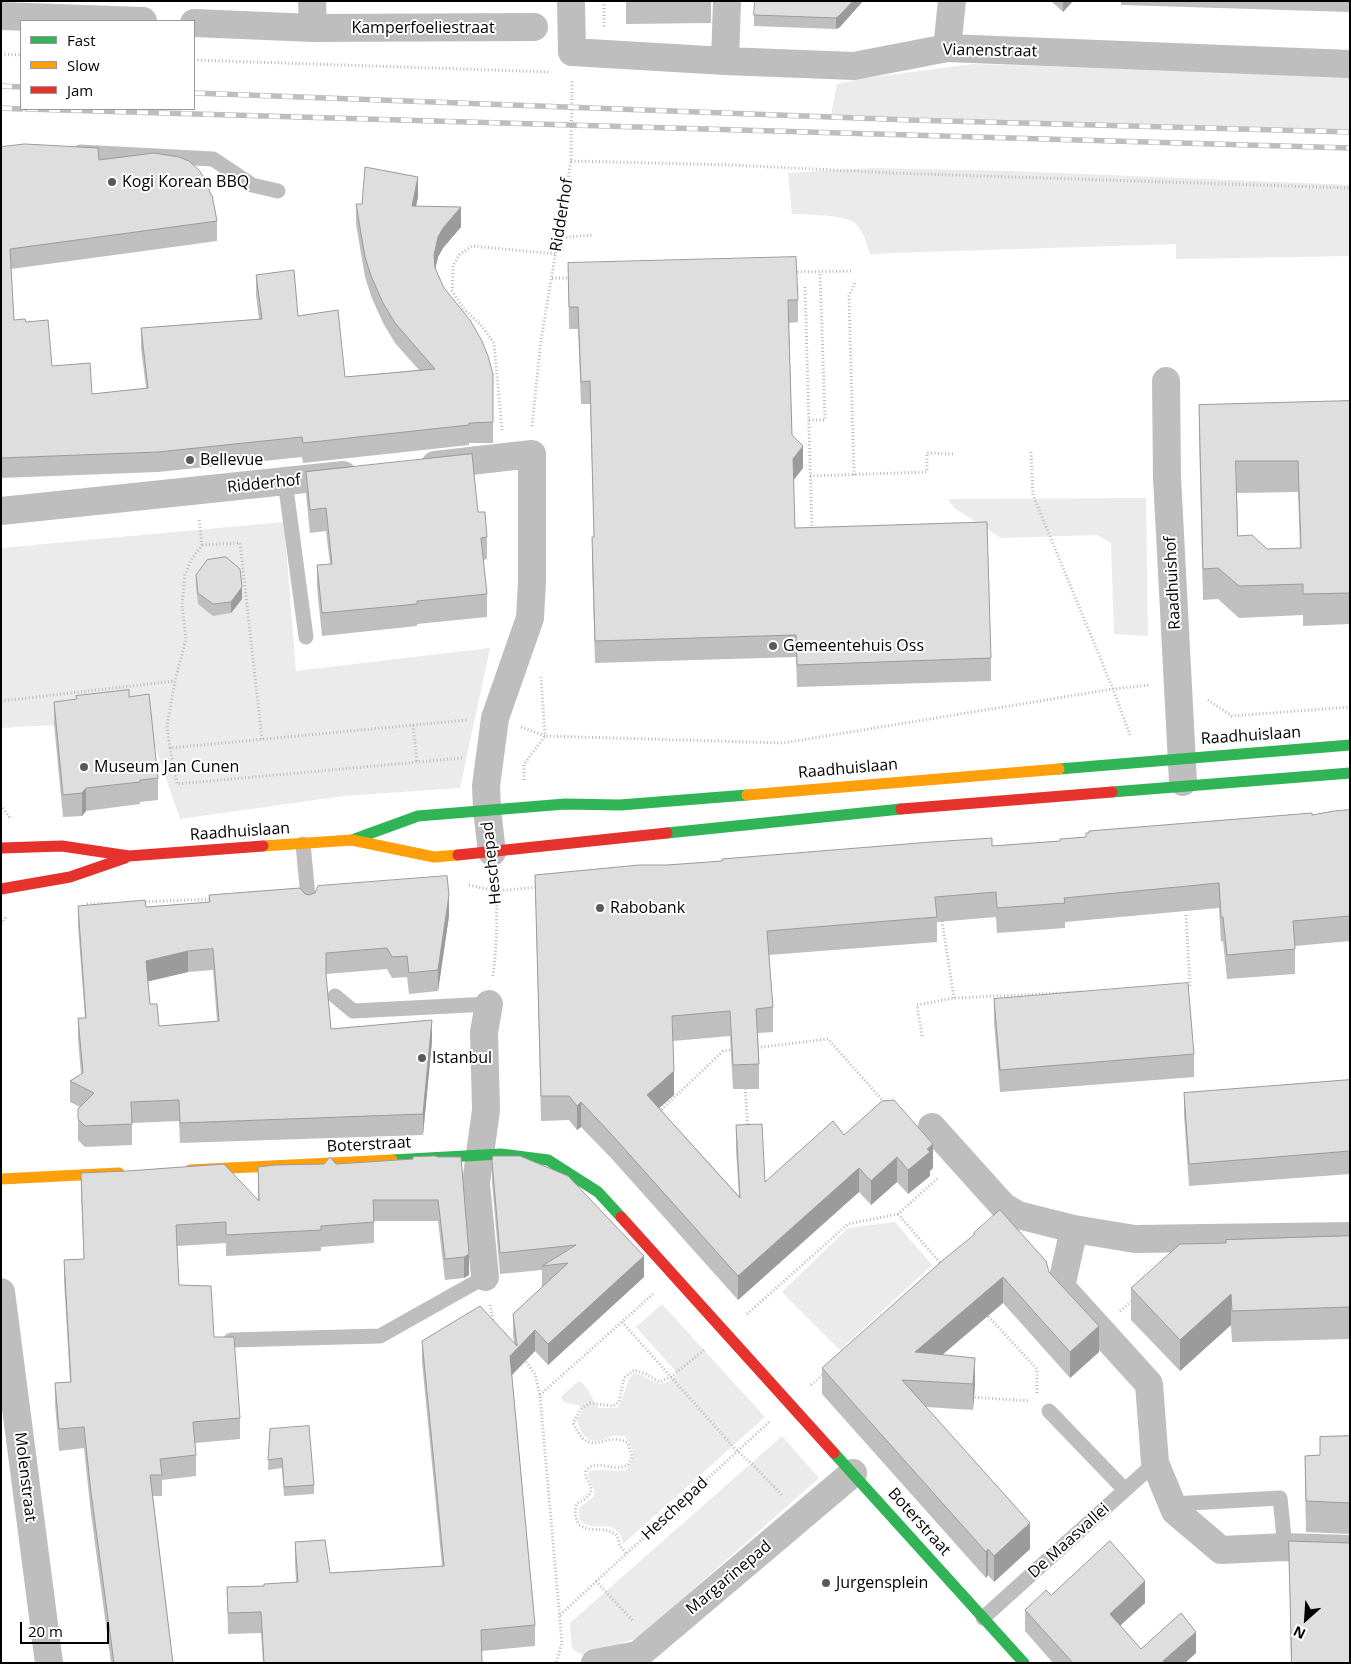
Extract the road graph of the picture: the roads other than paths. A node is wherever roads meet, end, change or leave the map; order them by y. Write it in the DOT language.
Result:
graph roads {
  1 [pos="312,1"];
  2 [pos="570,1"];
  3 [pos="727,1"];
  4 [pos="952,1"];
  5 [pos="1,16"];
  6 [pos="115,20"];
  7 [pos="195,23"];
  8 [pos="534,27"];
  9 [pos="313,28"];
  10 [pos="947,48"];
  11 [pos="725,61"];
  12 [pos="1350,64"];
  13 [pos="64,151"];
  14 [pos="278,191"];
  15 [pos="1166,381"];
  16 [pos="409,468"];
  17 [pos="371,472"];
  18 [pos="285,481"];
  19 [pos="1,511"];
  20 [pos="306,638"];
  21 [pos="1350,745"];
  22 [pos="1180,758"];
  23 [pos="1350,773"];
  24 [pos="1183,786"];
  25 [pos="487,810"];
  26 [pos="352,840"];
  27 [pos="303,844"];
  28 [pos="1,848"];
  29 [pos="492,852"];
  30 [pos="129,856"];
  31 [pos="1,889"];
  32 [pos="309,907"];
  33 [pos="335,996"];
  34 [pos="489,1004"];
  35 [pos="932,1127"];
  36 [pos="480,1156"];
  37 [pos="177,1170"];
  38 [pos="128,1173"];
  39 [pos="1,1179"];
  40 [pos="1074,1230"];
  41 [pos="1350,1236"];
  42 [pos="485,1277"];
  43 [pos="1,1292"];
  44 [pos="232,1340"];
  45 [pos="1049,1411"];
  46 [pos="1155,1463"];
  47 [pos="853,1473"];
  48 [pos="1124,1490"];
  49 [pos="1172,1504"];
  50 [pos="1285,1547"];
  51 [pos="1350,1549"];
  52 [pos="983,1618"];
  53 [pos="49,1663"];
  54 [pos="595,1663"];
  55 [pos="1024,1663"];
  1 -- 9 [label="street"];
  2 -- 11 [label="street, Vianenstraat"];
  3 -- 11 [label="street"];
  4 -- 10 [label="street"];
  5 -- 6 [label="street"];
  7 -- 9 [label="street, Kamperfoeliestraat"];
  8 -- 9 [label="street, Kamperfoeliestraat"];
  10 -- 11 [label="street, Vianenstraat"];
  10 -- 12 [label="street, Vianenstraat"];
  13 -- 14 [label="lane"];
  15 -- 22 [label="street, Raadhuishof"];
  16 -- 25 [label="street, Heschepad"];
  17 -- 18 [label="street, Ridderhof"];
  18 -- 19 [label="street, Ridderhof"];
  18 -- 20 [label="lane"];
  21 -- 22 [label="street, Raadhuislaan"];
  22 -- 24 [label="street, Raadhuishof"];
  22 -- 25 [label="street, Raadhuislaan"];
  23 -- 24 [label="street, Raadhuislaan"];
  24 -- 29 [label="street, Raadhuislaan"];
  25 -- 26 [label="street, Raadhuislaan"];
  25 -- 29 [label="street, Heschepad"];
  26 -- 27 [label="street, Raadhuislaan"];
  26 -- 29 [label="street, Raadhuislaan"];
  27 -- 30 [label="street, Raadhuislaan"];
  27 -- 32 [label="lane"];
  28 -- 30 [label="street, Raadhuislaan"];
  30 -- 31 [label="street, Raadhuislaan"];
  33 -- 34 [label="lane"];
  34 -- 36 [label="street"];
  35 -- 40 [label="street"];
  36 -- 37 [label="street, Boterstraat"];
  36 -- 42 [label="street"];
  36 -- 47 [label="street, Boterstraat"];
  38 -- 39 [label="street"];
  40 -- 41 [label="street"];
  40 -- 46 [label="street"];
  42 -- 44 [label="lane"];
  43 -- 53 [label="street, Molenstraat"];
  45 -- 48 [label="lane"];
  46 -- 48 [label="lane, De Maasvallei"];
  46 -- 49 [label="street"];
  47 -- 52 [label="street, Boterstraat"];
  47 -- 54 [label="street, Margarinepad"];
  48 -- 52 [label="lane, De Maasvallei"];
  49 -- 50 [label="street"];
  49 -- 50 [label="lane"];
  50 -- 51 [label="street"];
  52 -- 55 [label="street, Boterstraat"];
}
